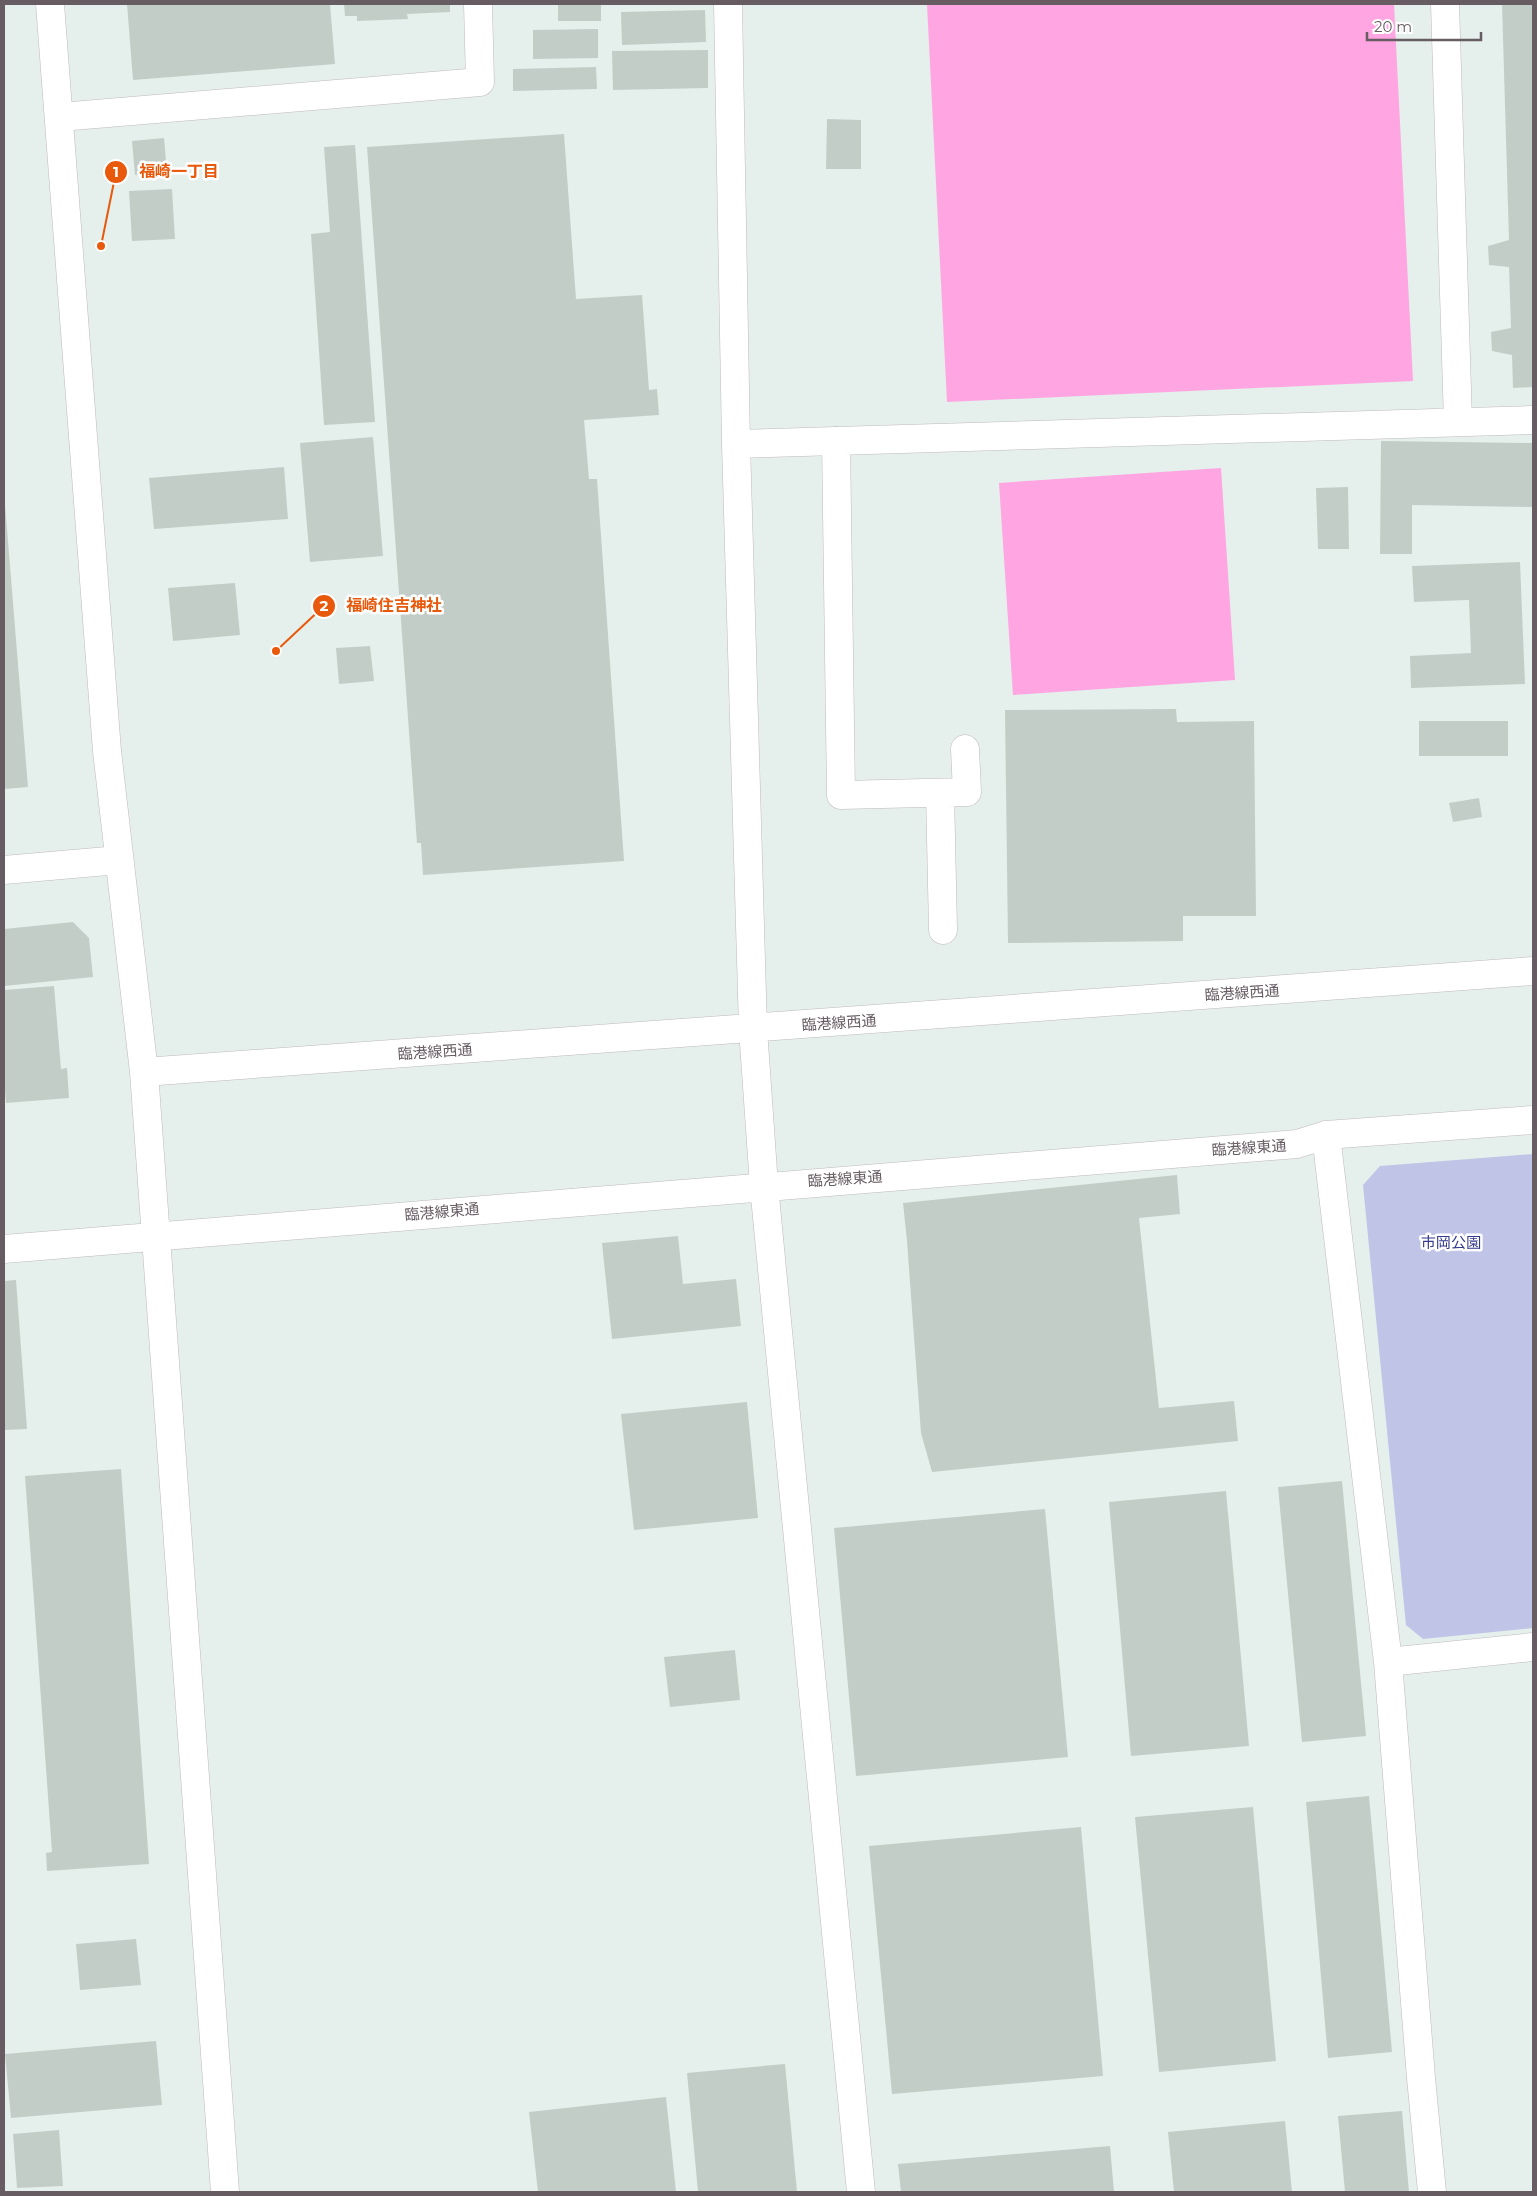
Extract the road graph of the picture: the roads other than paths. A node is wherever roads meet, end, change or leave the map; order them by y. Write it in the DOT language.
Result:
graph roads {
  1 [pos="50,4"];
  2 [pos="478,4"];
  3 [pos="728,4"];
  4 [pos="1445,4"];
  5 [pos="60,117"];
  6 [pos="1533,420"];
  7 [pos="1458,422"];
  8 [pos="836,441"];
  9 [pos="736,444"];
  10 [pos="965,749"];
  11 [pos="940,793"];
  12 [pos="119,860"];
  13 [pos="4,870"];
  14 [pos="943,930"];
  15 [pos="1533,971"];
  16 [pos="753,1029"];
  17 [pos="144,1072"];
  18 [pos="1533,1120"];
  19 [pos="1326,1134"];
  20 [pos="764,1186"];
  21 [pos="156,1236"];
  22 [pos="4,1249"];
  23 [pos="1533,1646"];
  24 [pos="1388,1662"];
  25 [pos="225,2192"];
  26 [pos="861,2192"];
  27 [pos="1432,2192"];
  1 -- 5 [label="street"];
  2 -- 5 [label="street"];
  3 -- 9 [label="street"];
  4 -- 7 [label="street"];
  5 -- 12 [label="street"];
  6 -- 7 [label="street"];
  7 -- 8 [label="street"];
  8 -- 9 [label="street"];
  8 -- 11 [label="street"];
  9 -- 16 [label="street"];
  10 -- 11 [label="street"];
  11 -- 14 [label="street"];
  12 -- 13 [label="street"];
  12 -- 17 [label="street"];
  15 -- 16 [label="street, 臨港線西通"];
  16 -- 17 [label="street, 臨港線西通"];
  16 -- 20 [label="street"];
  17 -- 21 [label="street"];
  18 -- 19 [label="street, 臨港線東通"];
  19 -- 20 [label="street, 臨港線東通"];
  19 -- 24 [label="street"];
  20 -- 21 [label="street, 臨港線東通"];
  20 -- 26 [label="street"];
  21 -- 22 [label="street, 臨港線東通"];
  21 -- 25 [label="street"];
  23 -- 24 [label="street"];
  24 -- 27 [label="street"];
}
